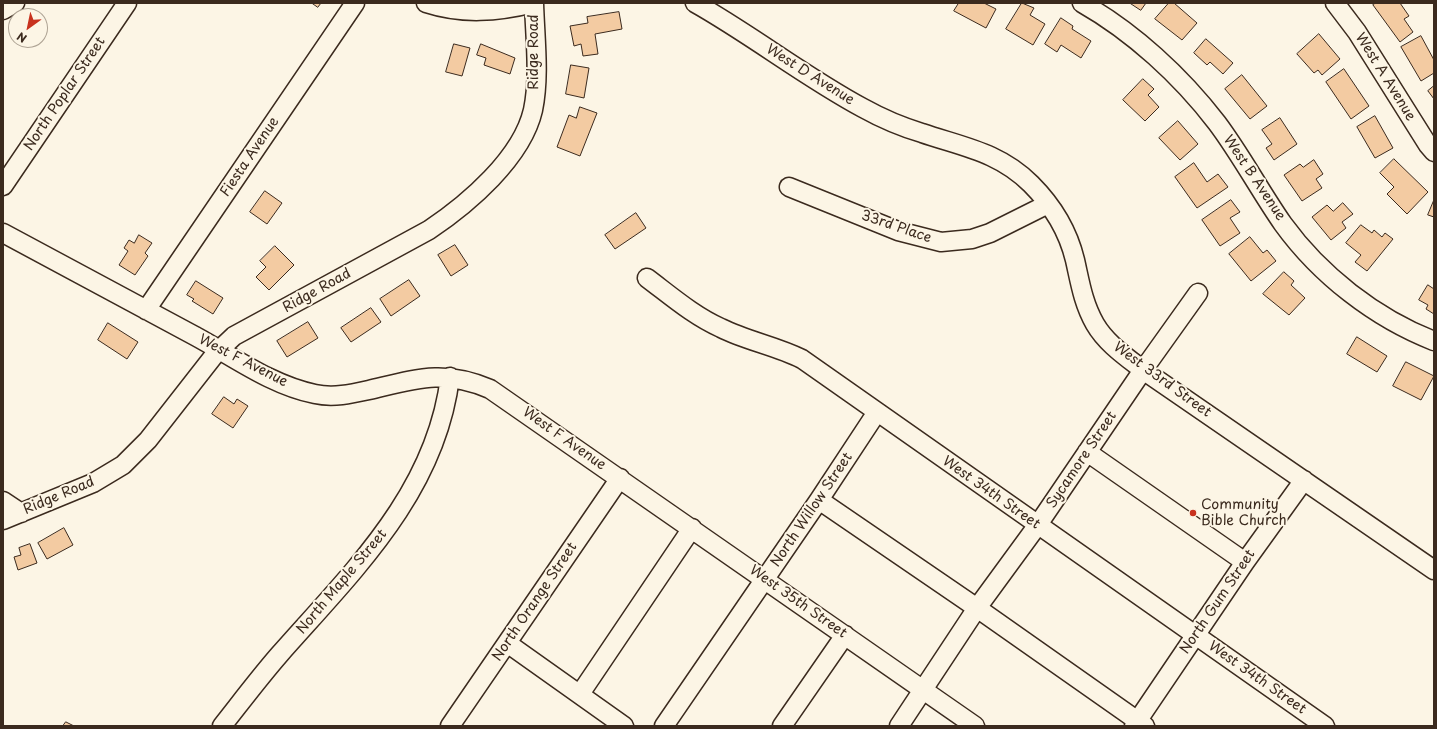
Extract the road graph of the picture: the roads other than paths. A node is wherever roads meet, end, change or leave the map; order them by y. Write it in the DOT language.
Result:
graph roads {
  1 [pos="14,3"];
  2 [pos="127,3"];
  3 [pos="355,3"];
  4 [pos="426,3"];
  5 [pos="534,3"];
  6 [pos="695,3"];
  7 [pos="1082,3"];
  8 [pos="1335,3"];
  9 [pos="3,10"];
  10 [pos="932,136"];
  11 [pos="1434,152"];
  12 [pos="3,186"];
  13 [pos="789,187"];
  14 [pos="1048,204"];
  15 [pos="3,233"];
  16 [pos="647,278"];
  17 [pos="1198,293"];
  18 [pos="146,310"];
  19 [pos="1434,341"];
  20 [pos="219,351"];
  21 [pos="1143,370"];
  22 [pos="450,377"];
  23 [pos="877,412"];
  24 [pos="1087,452"];
  25 [pos="620,478"];
  26 [pos="1304,480"];
  27 [pos="819,500"];
  28 [pos="3,501"];
  29 [pos="21,513"];
  30 [pos="3,520"];
  31 [pos="1037,526"];
  32 [pos="692,528"];
  33 [pos="1245,562"];
  34 [pos="1434,570"];
  35 [pos="765,579"];
  36 [pos="977,608"];
  37 [pos="845,635"];
  38 [pos="1194,636"];
  39 [pos="507,643"];
  40 [pos="923,689"];
  41 [pos="580,694"];
  42 [pos="1139,724"];
  43 [pos="222,726"];
  44 [pos="450,726"];
  45 [pos="624,726"];
  46 [pos="664,726"];
  47 [pos="782,726"];
  48 [pos="899,726"];
  49 [pos="976,726"];
  50 [pos="1325,726"];
  1 -- 9 [label="street"];
  2 -- 12 [label="street, North Poplar Street"];
  3 -- 18 [label="street, Fiesta Avenue"];
  4 -- 5 [label="street"];
  5 -- 20 [label="street, Ridge Road"];
  6 -- 10 [label="street, West D Avenue"];
  7 -- 19 [label="street, West B Avenue"];
  8 -- 11 [label="street, West A Avenue"];
  10 -- 14 [label="street, West 33rd Street"];
  13 -- 14 [label="street, 33rd Place"];
  14 -- 21 [label="street, West 33rd Street"];
  15 -- 18 [label="street, West F Avenue"];
  16 -- 23 [label="street, West 34th Street"];
  17 -- 21 [label="street, Sycamore Street"];
  18 -- 20 [label="street, West F Avenue"];
  20 -- 22 [label="street, West F Avenue"];
  20 -- 29 [label="street, Ridge Road"];
  21 -- 24 [label="street, Sycamore Street"];
  21 -- 26 [label="street, West 33rd Street"];
  22 -- 25 [label="street, West F Avenue"];
  22 -- 43 [label="street, North Maple Street"];
  23 -- 27 [label="street, North Willow Street"];
  23 -- 31 [label="street, West 34th Street"];
  24 -- 31 [label="street, Sycamore Street"];
  24 -- 33 [label="street"];
  25 -- 32 [label="street, West 35th Street"];
  25 -- 39 [label="street, North Orange Street"];
  26 -- 33 [label="street, North Gum Street"];
  26 -- 34 [label="street, West 33rd Street"];
  27 -- 35 [label="street, North Willow Street"];
  27 -- 36 [label="street"];
  28 -- 29 [label="street"];
  29 -- 30 [label="street, Ridge Road"];
  31 -- 36 [label="street, Sycamore Street"];
  31 -- 38 [label="street, West 34th Street"];
  32 -- 35 [label="street, West 35th Street"];
  32 -- 41 [label="street"];
  33 -- 38 [label="street, North Gum Street"];
  35 -- 37 [label="street, West 35th Street"];
  35 -- 46 [label="street, North Willow Street"];
  36 -- 40 [label="street, Sycamore Street"];
  36 -- 42 [label="street"];
  37 -- 40 [label="street, West 35th Street"];
  37 -- 47 [label="street"];
  38 -- 42 [label="street, North Gum Street"];
  38 -- 50 [label="street, West 34th Street"];
  39 -- 41 [label="street"];
  39 -- 44 [label="street, North Orange Street"];
  40 -- 48 [label="street, Sycamore Street"];
  40 -- 49 [label="street, West 35th Street"];
  41 -- 45 [label="street"];
}
